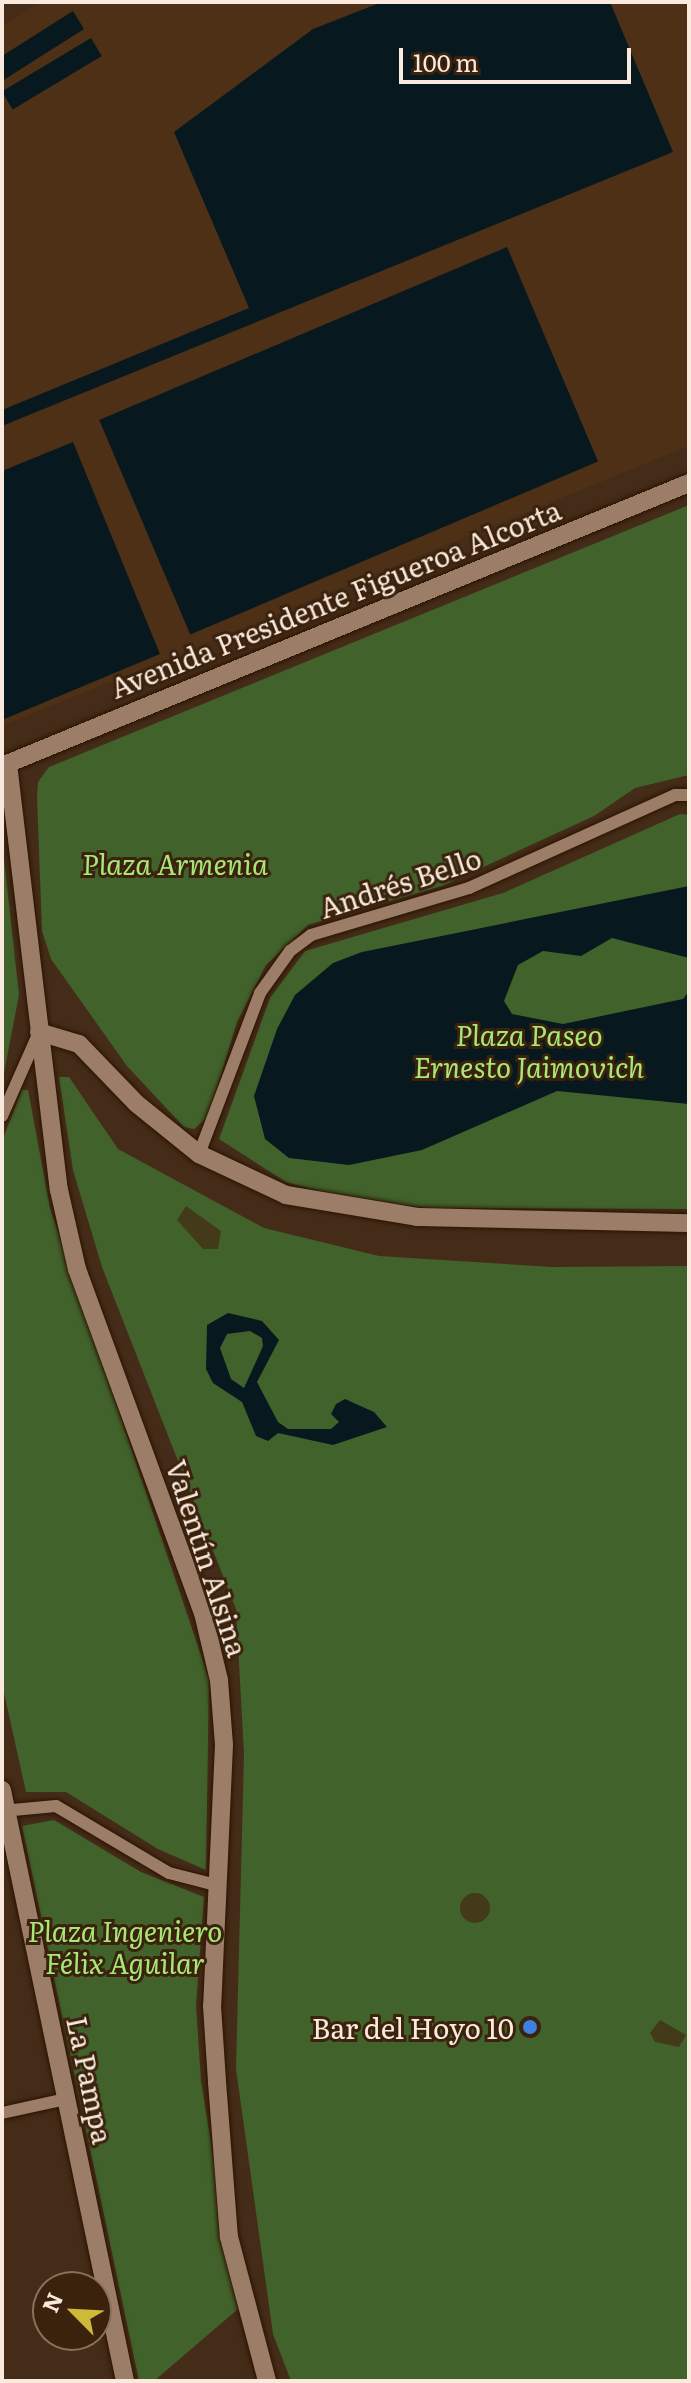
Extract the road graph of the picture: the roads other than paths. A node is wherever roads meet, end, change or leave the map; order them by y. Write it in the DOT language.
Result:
graph roads {
  1 [pos="689,483"];
  2 [pos="5,765"];
  3 [pos="689,795"];
  4 [pos="39,1032"];
  5 [pos="2,1116"];
  6 [pos="199,1154"];
  7 [pos="689,1223"];
  8 [pos="2,1790"];
  9 [pos="4,1811"];
  10 [pos="216,1885"];
  11 [pos="66,2099"];
  12 [pos="2,2113"];
  13 [pos="125,2381"];
  14 [pos="267,2381"];
  1 -- 2 [label="street, Avenida Presidente Figueroa Alcorta"];
  2 -- 4 [label="street, Valentín Alsina"];
  3 -- 6 [label="street, Andrés Bello"];
  4 -- 5 [label="street"];
  4 -- 6 [label="street"];
  4 -- 10 [label="street, Valentín Alsina"];
  6 -- 7 [label="street"];
  8 -- 9 [label="street, La Pampa"];
  9 -- 10 [label="street"];
  9 -- 11 [label="street, La Pampa"];
  10 -- 14 [label="street, Valentín Alsina"];
  11 -- 12 [label="street"];
  11 -- 13 [label="street, La Pampa"];
}
